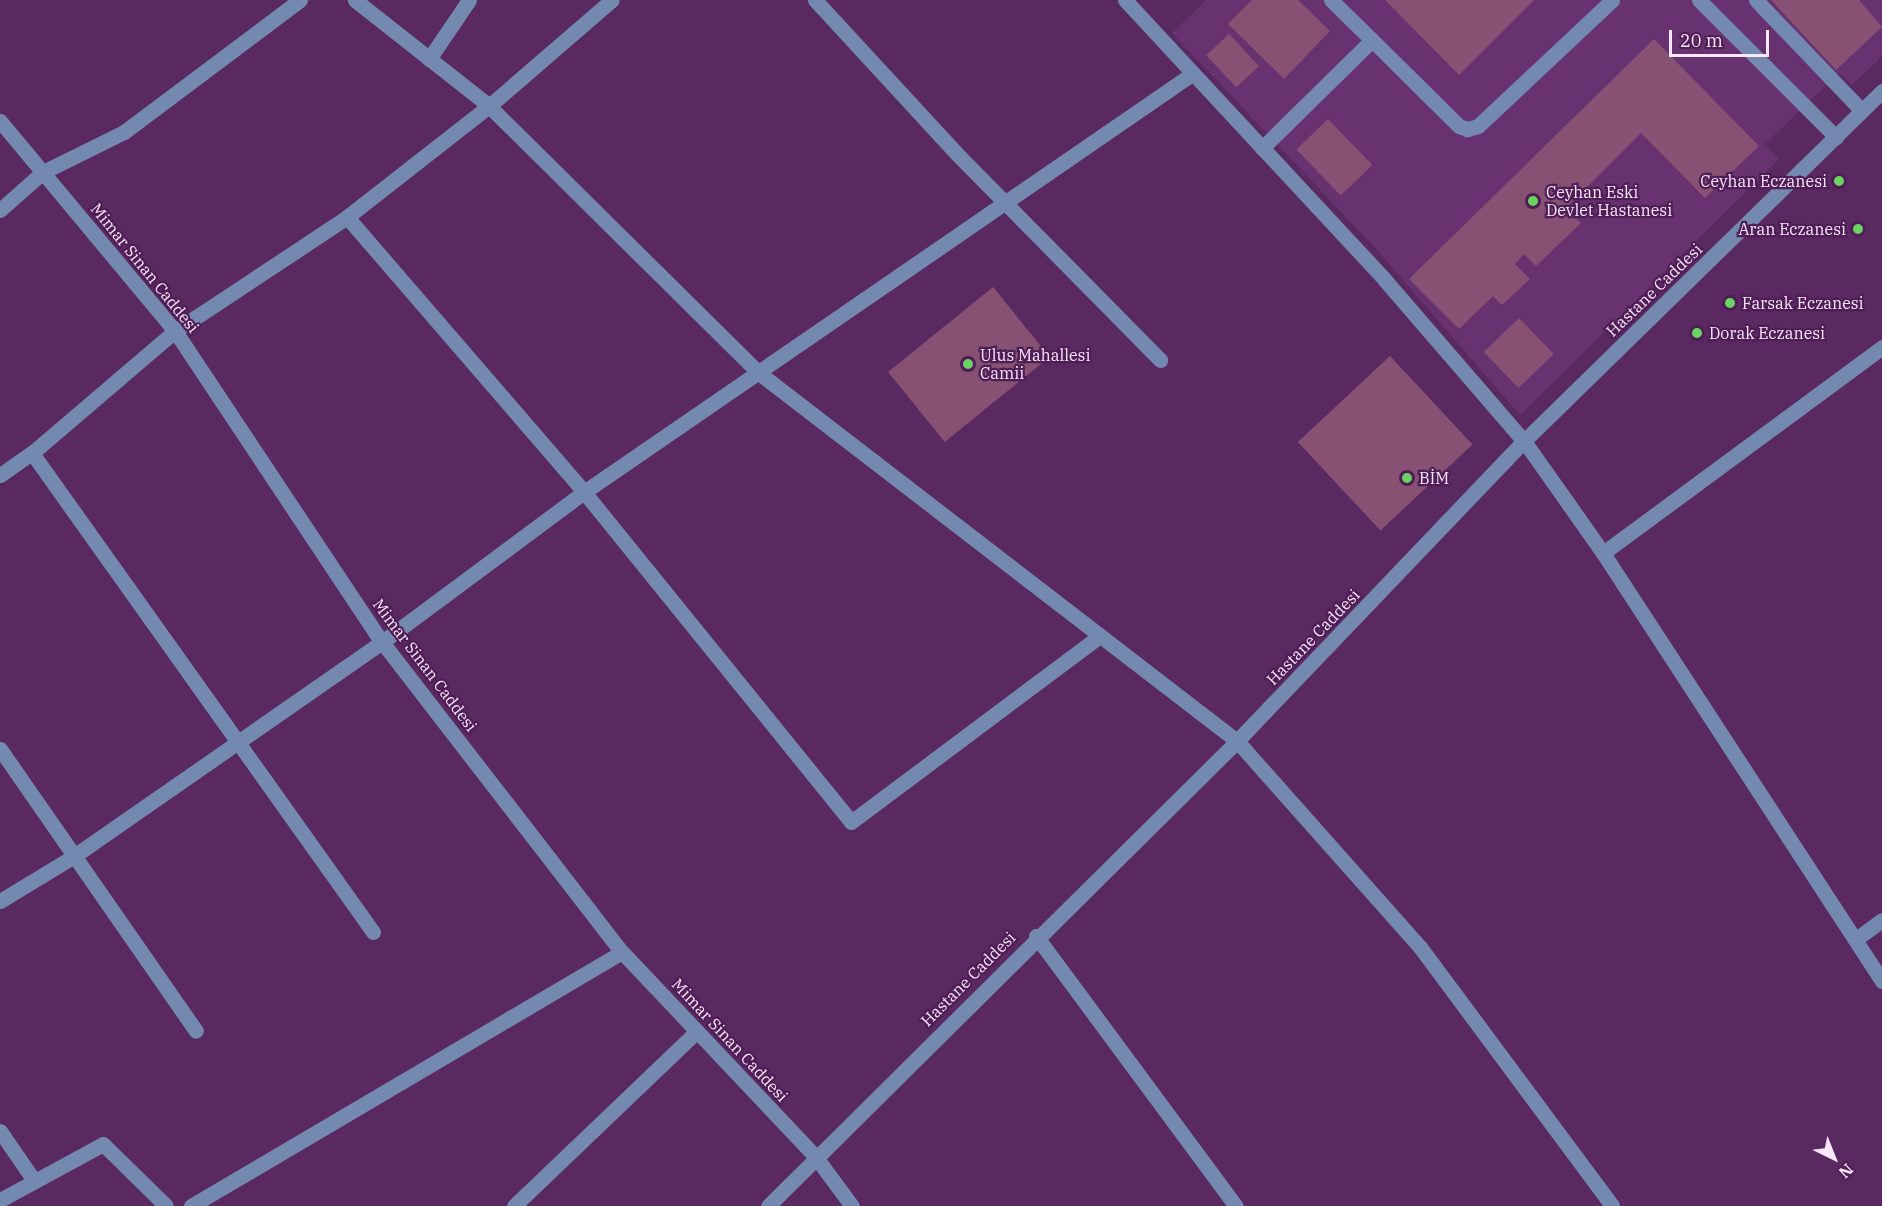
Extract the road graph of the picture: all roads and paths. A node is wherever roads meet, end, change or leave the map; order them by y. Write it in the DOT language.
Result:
graph roads {
  1 [pos="300,0"];
  2 [pos="355,0"];
  3 [pos="469,0"];
  4 [pos="612,0"];
  5 [pos="815,0"];
  6 [pos="1125,0"];
  7 [pos="1331,0"];
  8 [pos="1612,0"];
  9 [pos="1699,0"];
  10 [pos="1756,0"];
  11 [pos="1372,40"];
  12 [pos="429,58"];
  13 [pos="1192,74"];
  14 [pos="1882,91"];
  15 [pos="489,106"];
  16 [pos="1862,111"];
  17 [pos="0,121"];
  18 [pos="1836,137"];
  19 [pos="1262,148"];
  20 [pos="43,172"];
  21 [pos="1006,200"];
  22 [pos="0,210"];
  23 [pos="347,217"];
  24 [pos="175,331"];
  25 [pos="1882,347"];
  26 [pos="1160,360"];
  27 [pos="759,373"];
  28 [pos="1524,441"];
  29 [pos="32,453"];
  30 [pos="0,475"];
  31 [pos="584,492"];
  32 [pos="1603,553"];
  33 [pos="1100,636"];
  34 [pos="382,642"];
  35 [pos="234,741"];
  36 [pos="1236,741"];
  37 [pos="0,749"];
  38 [pos="74,856"];
  39 [pos="0,901"];
  40 [pos="1882,920"];
  41 [pos="373,932"];
  42 [pos="1036,936"];
  43 [pos="1856,939"];
  44 [pos="622,952"];
  45 [pos="1882,981"];
  46 [pos="196,1031"];
  47 [pos="696,1032"];
  48 [pos="0,1131"];
  49 [pos="815,1156"];
  50 [pos="33,1179"];
  51 [pos="0,1200"];
  52 [pos="166,1206"];
  53 [pos="191,1206"];
  54 [pos="514,1206"];
  55 [pos="768,1206"];
  56 [pos="852,1206"];
  57 [pos="1236,1206"];
  58 [pos="1612,1206"];
  1 -- 20 [label="street"];
  2 -- 12 [label="street"];
  3 -- 12 [label="street"];
  4 -- 15 [label="street"];
  5 -- 21 [label="street"];
  6 -- 13 [label="street"];
  7 -- 11 [label="street"];
  8 -- 11 [label="street"];
  9 -- 18 [label="street"];
  10 -- 16 [label="street"];
  11 -- 19 [label="street"];
  12 -- 15 [label="street"];
  13 -- 19 [label="street"];
  13 -- 21 [label="street"];
  14 -- 16 [label="street, Hastane Caddesi"];
  15 -- 23 [label="street"];
  15 -- 27 [label="street"];
  16 -- 18 [label="street, Hastane Caddesi"];
  17 -- 20 [label="street, Mimar Sinan Caddesi"];
  18 -- 28 [label="street, Hastane Caddesi"];
  19 -- 28 [label="street"];
  20 -- 22 [label="street"];
  20 -- 24 [label="street, Mimar Sinan Caddesi"];
  21 -- 26 [label="street"];
  21 -- 27 [label="street"];
  23 -- 24 [label="street"];
  23 -- 31 [label="street"];
  24 -- 29 [label="street"];
  24 -- 34 [label="street, Mimar Sinan Caddesi"];
  25 -- 32 [label="street"];
  27 -- 31 [label="street"];
  27 -- 33 [label="street"];
  28 -- 32 [label="street"];
  28 -- 36 [label="street, Hastane Caddesi"];
  29 -- 30 [label="street"];
  29 -- 35 [label="street"];
  31 -- 33 [label="street"];
  31 -- 34 [label="street"];
  32 -- 43 [label="street"];
  33 -- 36 [label="street"];
  34 -- 35 [label="street"];
  34 -- 44 [label="street, Mimar Sinan Caddesi"];
  35 -- 38 [label="street"];
  35 -- 41 [label="street"];
  36 -- 42 [label="street, Hastane Caddesi"];
  36 -- 58 [label="street"];
  37 -- 38 [label="street"];
  38 -- 39 [label="street"];
  38 -- 46 [label="street"];
  40 -- 43 [label="street"];
  42 -- 49 [label="street, Hastane Caddesi"];
  42 -- 57 [label="street"];
  43 -- 45 [label="street"];
  44 -- 47 [label="street, Mimar Sinan Caddesi"];
  44 -- 53 [label="street"];
  47 -- 49 [label="street, Mimar Sinan Caddesi"];
  47 -- 54 [label="street"];
  48 -- 50 [label="street"];
  49 -- 55 [label="street, Hastane Caddesi"];
  49 -- 56 [label="street, Mimar Sinan Caddesi"];
  50 -- 51 [label="street"];
  50 -- 52 [label="street"];
}
